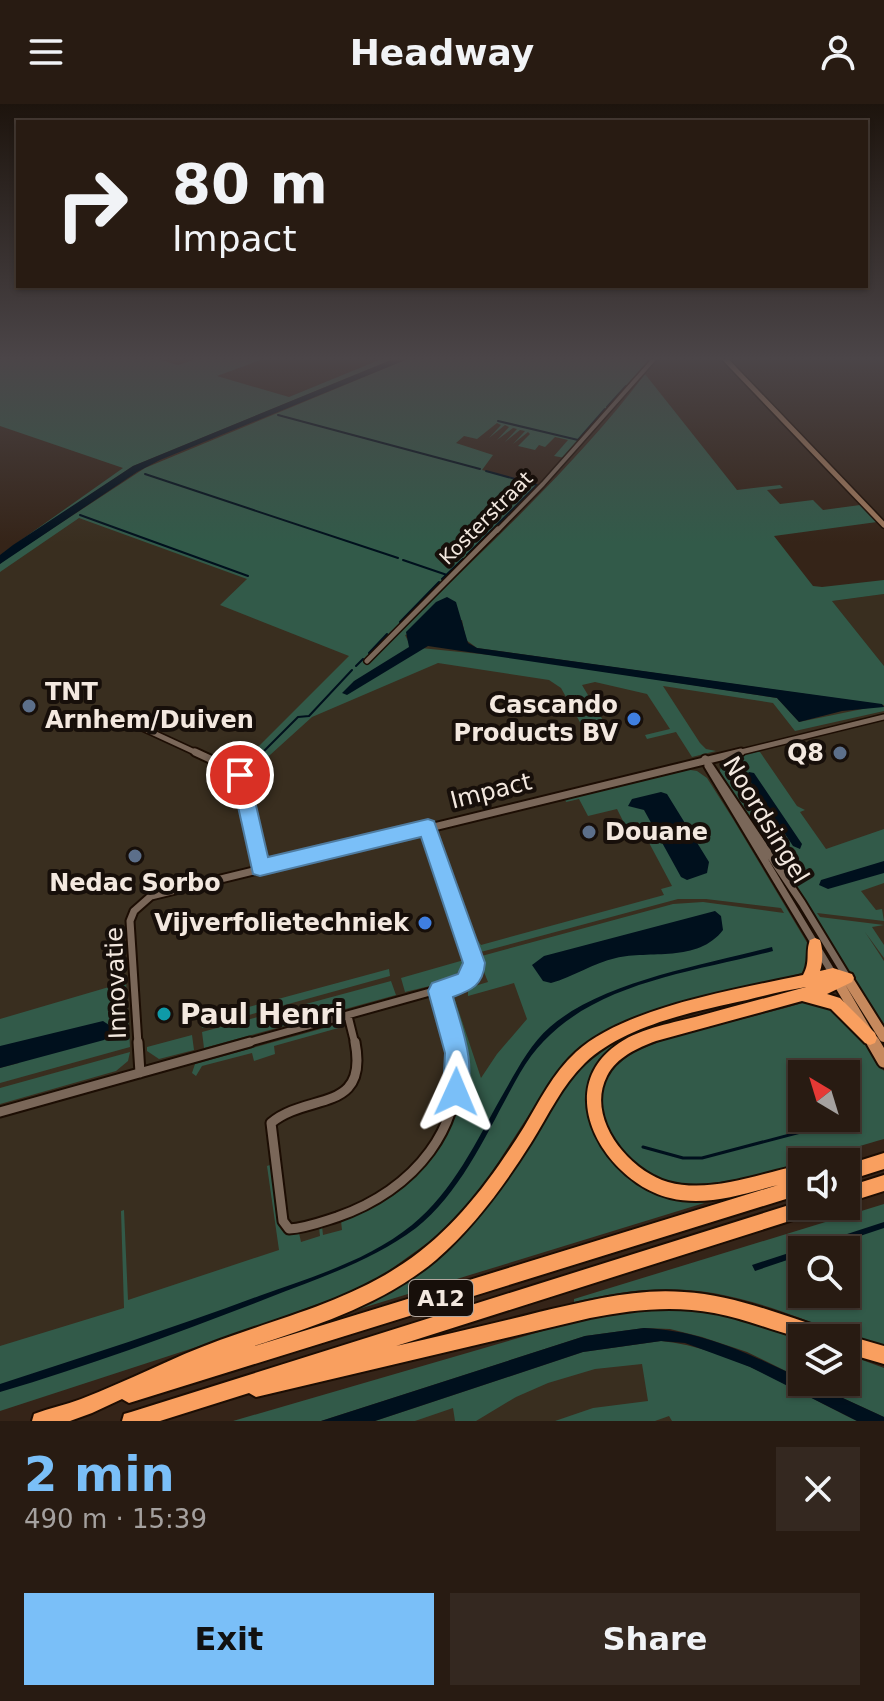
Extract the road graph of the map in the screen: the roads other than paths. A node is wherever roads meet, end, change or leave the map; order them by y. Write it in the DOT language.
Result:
graph roads {
  1 [pos="600,419"];
  2 [pos="783,419"];
  3 [pos="884,525"];
  4 [pos="367,661"];
  5 [pos="884,717"];
  6 [pos="121,718"];
  7 [pos="705,759"];
  8 [pos="428,827"];
  9 [pos="260,868"];
  10 [pos="815,944"];
  11 [pos="837,972"];
  12 [pos="804,988"];
  13 [pos="440,991"];
  14 [pos="348,1016"];
  15 [pos="877,1037"];
  16 [pos="884,1061"];
  17 [pos="140,1073"];
  18 [pos="0,1112"];
  19 [pos="882,1162"];
  20 [pos="860,1167"];
  21 [pos="788,1176"];
  22 [pos="884,1183"];
  23 [pos="788,1190"];
  24 [pos="860,1191"];
  25 [pos="788,1214"];
  26 [pos="789,1324"];
  27 [pos="860,1348"];
  28 [pos="884,1355"];
  29 [pos="80,1409"];
  30 [pos="166,1410"];
  31 [pos="41,1421"];
  32 [pos="131,1421"];
  1 -- 4 [label="street, Kosterstraat"];
  2 -- 3 [label="street"];
  5 -- 7 [label="street, Impact"];
  6 -- 9 [label="street"];
  7 -- 8 [label="street, Impact"];
  7 -- 10 [label="street, Noordsingel"];
  7 -- 11 [label="street, Noordsingel"];
  8 -- 9 [label="street, Innovatie"];
  8 -- 13 [label="street, Impact"];
  9 -- 17 [label="street, Innovatie"];
  10 -- 11 [label="street, Noordsingel"];
  10 -- 12 [label="highway"];
  11 -- 12 [label="highway, A12"];
  11 -- 15 [label="main road, Noordsingel"];
  12 -- 15 [label="highway, A12"];
  12 -- 21 [label="highway, A12"];
  12 -- 29 [label="highway, A12"];
  13 -- 14 [label="street, Impact"];
  13 -- 14 [label="street"];
  14 -- 17 [label="street, Impact"];
  15 -- 16 [label="main road, Noordsingel"];
  17 -- 18 [label="street, Impact"];
  19 -- 20 [label="highway"];
  22 -- 24 [label="highway"];
  23 -- 29 [label="highway, A12"];
  25 -- 30 [label="highway, A12"];
  26 -- 30 [label="highway, A12"];
  27 -- 28 [label="highway"];
  29 -- 31 [label="highway, A12"];
  30 -- 32 [label="highway, A12"];
}
